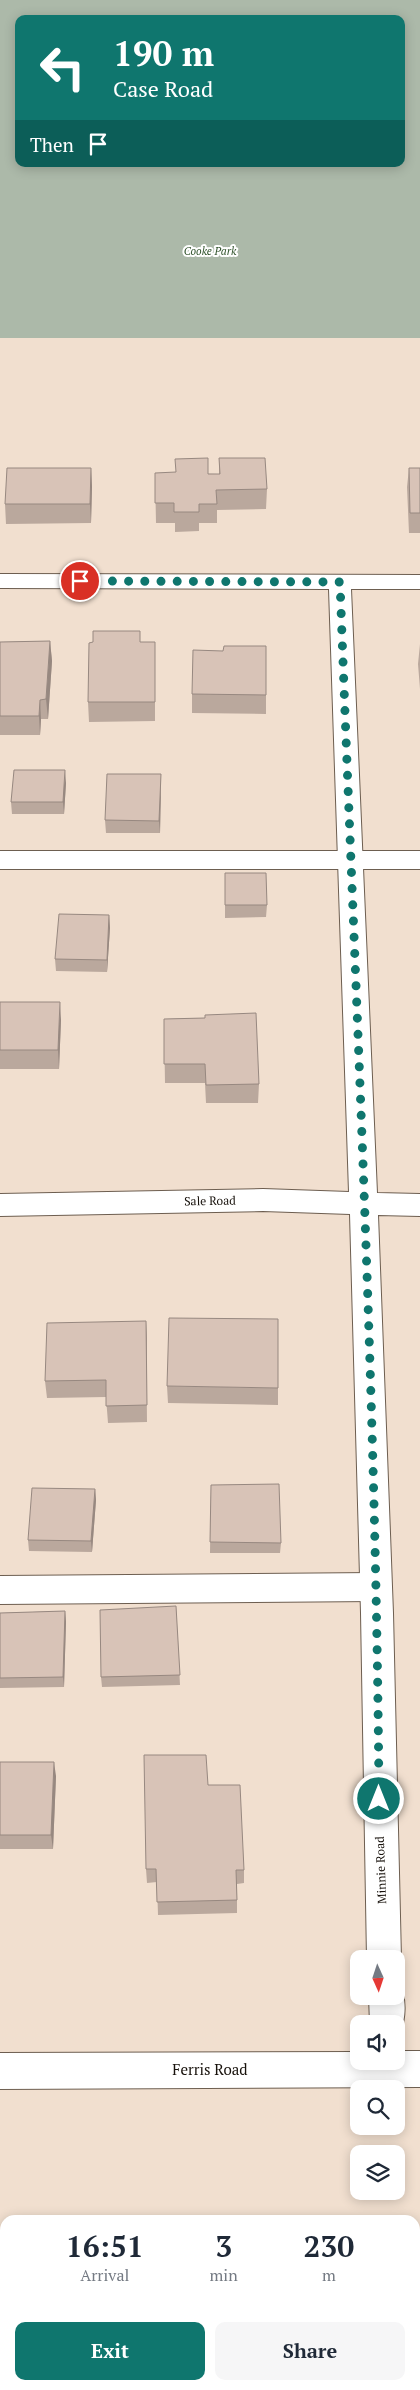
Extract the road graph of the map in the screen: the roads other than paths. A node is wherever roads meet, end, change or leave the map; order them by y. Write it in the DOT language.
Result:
graph roads {
  1 [pos="0,581"];
  2 [pos="340,582"];
  3 [pos="420,582"];
  4 [pos="0,860"];
  5 [pos="350,860"];
  6 [pos="420,860"];
  7 [pos="364,1204"];
  8 [pos="420,1204"];
  9 [pos="0,1205"];
  10 [pos="376,1587"];
  11 [pos="0,1590"];
  12 [pos="384,1950"];
  13 [pos="350,2067"];
  14 [pos="0,2071"];
  1 -- 2 [label="street"];
  2 -- 3 [label="street"];
  2 -- 5 [label="street, Minnie Road"];
  4 -- 5 [label="street"];
  5 -- 6 [label="street"];
  5 -- 7 [label="street, Minnie Road"];
  7 -- 8 [label="street, Sale Road"];
  7 -- 9 [label="street, Sale Road"];
  7 -- 10 [label="street, Minnie Road"];
  10 -- 11 [label="street"];
  10 -- 12 [label="street, Minnie Road"];
  13 -- 14 [label="street, Ferris Road"];
}
